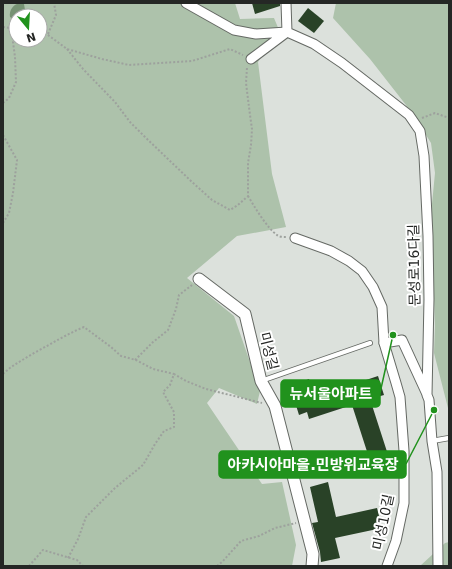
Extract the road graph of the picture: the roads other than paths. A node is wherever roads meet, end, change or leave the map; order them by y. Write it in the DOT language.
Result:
graph roads {
  1 [pos="186,3"];
  2 [pos="286,3"];
  3 [pos="287,32"];
  4 [pos="251,59"];
  5 [pos="295,238"];
  6 [pos="199,279"];
  7 [pos="370,343"];
  8 [pos="384,343"];
  9 [pos="261,381"];
  10 [pos="428,395"];
  11 [pos="449,438"];
  12 [pos="432,441"];
  13 [pos="312,566"];
  14 [pos="388,566"];
  15 [pos="438,566"];
  1 -- 3 [label="street, 문성로16다길"];
  2 -- 3 [label="street"];
  3 -- 4 [label="street"];
  3 -- 10 [label="street, 문성로16다길"];
  5 -- 8 [label="street, 미성10길"];
  6 -- 9 [label="street, 미성길"];
  7 -- 9 [label="lane"];
  8 -- 10 [label="street"];
  8 -- 14 [label="street, 미성10길"];
  9 -- 13 [label="street, 미성길"];
  10 -- 12 [label="street, 문성로16다길"];
  11 -- 12 [label="lane"];
  12 -- 15 [label="street, 문성로16다길"];
}
